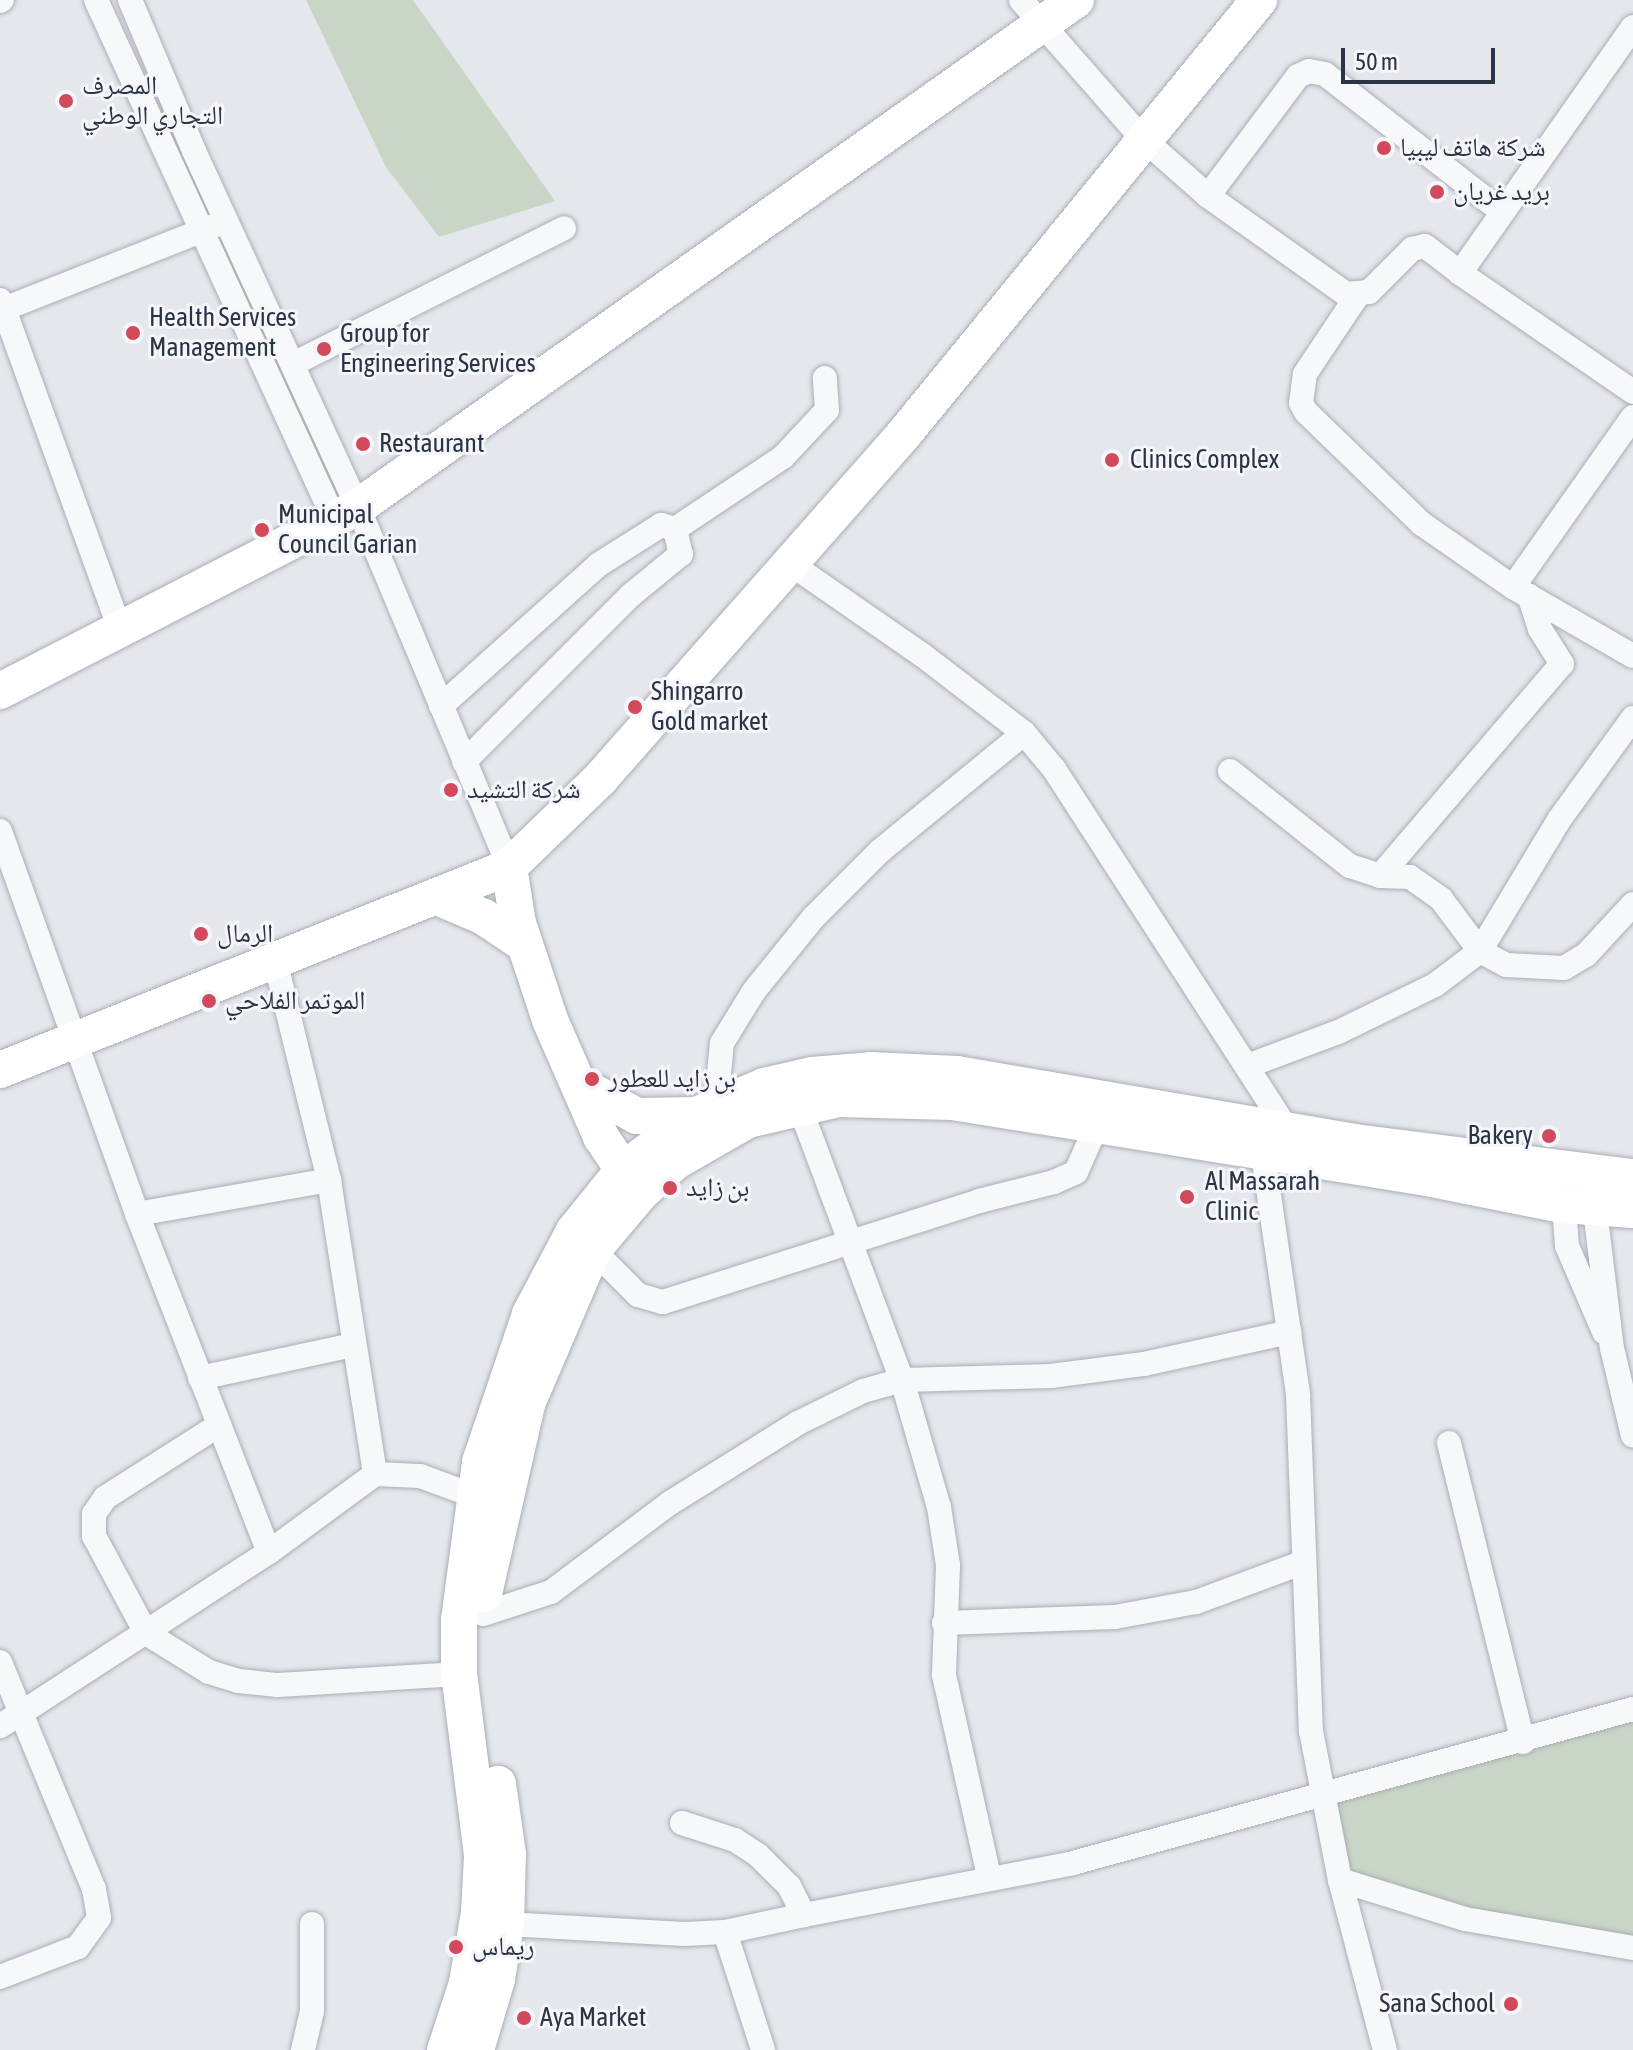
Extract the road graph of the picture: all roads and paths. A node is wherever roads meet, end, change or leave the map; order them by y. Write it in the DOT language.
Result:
graph roads {
  1 [pos="96,0"];
  2 [pos="130,0"];
  3 [pos="1076,0"];
  4 [pos="1259,0"];
  5 [pos="1031,13"];
  6 [pos="1633,27"];
  7 [pos="1142,138"];
  8 [pos="1208,196"];
  9 [pos="1500,210"];
  10 [pos="227,220"];
  11 [pos="564,228"];
  12 [pos="203,231"];
  13 [pos="1460,273"];
  14 [pos="1357,296"];
  15 [pos="2,305"];
  16 [pos="293,364"];
  17 [pos="825,378"];
  18 [pos="1633,392"];
  19 [pos="1633,417"];
  20 [pos="347,514"];
  21 [pos="675,529"];
  22 [pos="788,562"];
  23 [pos="1521,591"];
  24 [pos="120,629"];
  25 [pos="1633,656"];
  26 [pos="0,691"];
  27 [pos="441,706"];
  28 [pos="1633,718"];
  29 [pos="1024,733"];
  30 [pos="464,762"];
  31 [pos="1230,771"];
  32 [pos="0,831"];
  33 [pos="509,867"];
  34 [pos="1380,876"];
  35 [pos="437,897"];
  36 [pos="1633,904"];
  37 [pos="524,944"];
  38 [pos="1480,951"];
  39 [pos="275,960"];
  40 [pos="76,1038"];
  41 [pos="1250,1065"];
  42 [pos="0,1070"];
  43 [pos="581,1088"];
  44 [pos="799,1105"];
  45 [pos="706,1109"];
  46 [pos="1097,1125"];
  47 [pos="1275,1142"];
  48 [pos="1579,1169"];
  49 [pos="641,1174"];
  50 [pos="1633,1177"];
  51 [pos="329,1180"];
  52 [pos="1577,1207"];
  53 [pos="1633,1210"];
  54 [pos="137,1214"];
  55 [pos="584,1241"];
  56 [pos="852,1245"];
  57 [pos="1290,1332"];
  58 [pos="352,1345"];
  59 [pos="200,1378"];
  60 [pos="902,1380"];
  61 [pos="219,1425"];
  62 [pos="1633,1436"];
  63 [pos="1449,1443"];
  64 [pos="375,1474"];
  65 [pos="488,1501"];
  66 [pos="269,1552"];
  67 [pos="1304,1562"];
  68 [pos="483,1614"];
  69 [pos="944,1623"];
  70 [pos="146,1633"];
  71 [pos="0,1662"];
  72 [pos="459,1674"];
  73 [pos="1633,1709"];
  74 [pos="21,1713"];
  75 [pos="0,1726"];
  76 [pos="1523,1742"];
  77 [pos="1324,1798"];
  78 [pos="682,1823"];
  79 [pos="989,1877"];
  80 [pos="1340,1880"];
  81 [pos="804,1915"];
  82 [pos="312,1924"];
  83 [pos="506,1924"];
  84 [pos="725,1932"];
  85 [pos="1633,1948"];
  86 [pos="0,1977"];
  87 [pos="303,2050"];
  88 [pos="445,2050"];
  89 [pos="476,2050"];
  90 [pos="763,2050"];
  91 [pos="1385,2050"];
  1 -- 12 [label="street"];
  2 -- 10 [label="street"];
  3 -- 5 [label="main road"];
  4 -- 7 [label="main road"];
  5 -- 7 [label="street"];
  5 -- 20 [label="main road"];
  6 -- 9 [label="street"];
  7 -- 8 [label="street"];
  7 -- 22 [label="main road"];
  8 -- 9 [label="street"];
  8 -- 14 [label="street"];
  9 -- 13 [label="street"];
  10 -- 12 [label="street"];
  10 -- 16 [label="street"];
  11 -- 16 [label="street"];
  12 -- 15 [label="street"];
  12 -- 20 [label="street"];
  13 -- 14 [label="street"];
  13 -- 18 [label="street"];
  14 -- 23 [label="street"];
  15 -- 24 [label="street"];
  16 -- 20 [label="street"];
  17 -- 21 [label="street"];
  19 -- 23 [label="street"];
  20 -- 24 [label="main road"];
  20 -- 27 [label="street"];
  21 -- 27 [label="street"];
  21 -- 30 [label="street"];
  22 -- 29 [label="street"];
  22 -- 33 [label="main road"];
  23 -- 25 [label="street"];
  23 -- 34 [label="street"];
  24 -- 26 [label="main road"];
  27 -- 30 [label="street"];
  28 -- 38 [label="street"];
  29 -- 41 [label="street"];
  29 -- 45 [label="street"];
  30 -- 33 [label="street"];
  31 -- 34 [label="street"];
  32 -- 40 [label="street"];
  33 -- 35 [label="main road"];
  33 -- 37 [label="main road"];
  34 -- 38 [label="street"];
  35 -- 37 [label="main road"];
  35 -- 39 [label="main road"];
  36 -- 38 [label="street"];
  37 -- 43 [label="main road"];
  38 -- 41 [label="street"];
  39 -- 40 [label="main road"];
  39 -- 51 [label="street"];
  40 -- 42 [label="main road"];
  40 -- 54 [label="street"];
  41 -- 47 [label="street"];
  43 -- 45 [label="main road"];
  43 -- 49 [label="main road"];
  43 -- 55 [label="main road"];
  44 -- 46 [label="main road"];
  44 -- 49 [label="main road"];
  44 -- 56 [label="street"];
  45 -- 47 [label="main road"];
  45 -- 49 [label="main road"];
  46 -- 47 [label="main road"];
  46 -- 56 [label="street"];
  47 -- 48 [label="main road"];
  47 -- 52 [label="main road"];
  47 -- 57 [label="street"];
  48 -- 50 [label="main road"];
  48 -- 52 [label="street"];
  49 -- 55 [label="main road"];
  51 -- 54 [label="street"];
  51 -- 58 [label="street"];
  52 -- 53 [label="main road"];
  52 -- 62 [label="street"];
  54 -- 59 [label="street"];
  55 -- 56 [label="street"];
  55 -- 65 [label="main road"];
  56 -- 60 [label="street"];
  57 -- 60 [label="street"];
  57 -- 67 [label="street"];
  58 -- 59 [label="street"];
  58 -- 64 [label="street"];
  59 -- 61 [label="street"];
  60 -- 68 [label="street"];
  60 -- 69 [label="street"];
  61 -- 66 [label="street"];
  61 -- 70 [label="street"];
  63 -- 76 [label="street"];
  64 -- 65 [label="street"];
  64 -- 66 [label="street"];
  65 -- 68 [label="main road"];
  65 -- 72 [label="main road"];
  66 -- 70 [label="street"];
  67 -- 69 [label="street"];
  67 -- 77 [label="street"];
  68 -- 83 [label="main road"];
  69 -- 79 [label="street"];
  70 -- 72 [label="street"];
  70 -- 74 [label="street"];
  71 -- 74 [label="street"];
  72 -- 88 [label="main road"];
  73 -- 76 [label="street"];
  74 -- 75 [label="street"];
  74 -- 86 [label="street"];
  76 -- 77 [label="street"];
  77 -- 79 [label="street"];
  77 -- 80 [label="street"];
  78 -- 81 [label="street"];
  79 -- 81 [label="street"];
  80 -- 85 [label="street"];
  80 -- 91 [label="street"];
  81 -- 84 [label="street"];
  82 -- 87 [label="street"];
  83 -- 84 [label="street"];
  83 -- 89 [label="main road"];
  84 -- 90 [label="street"];
}
